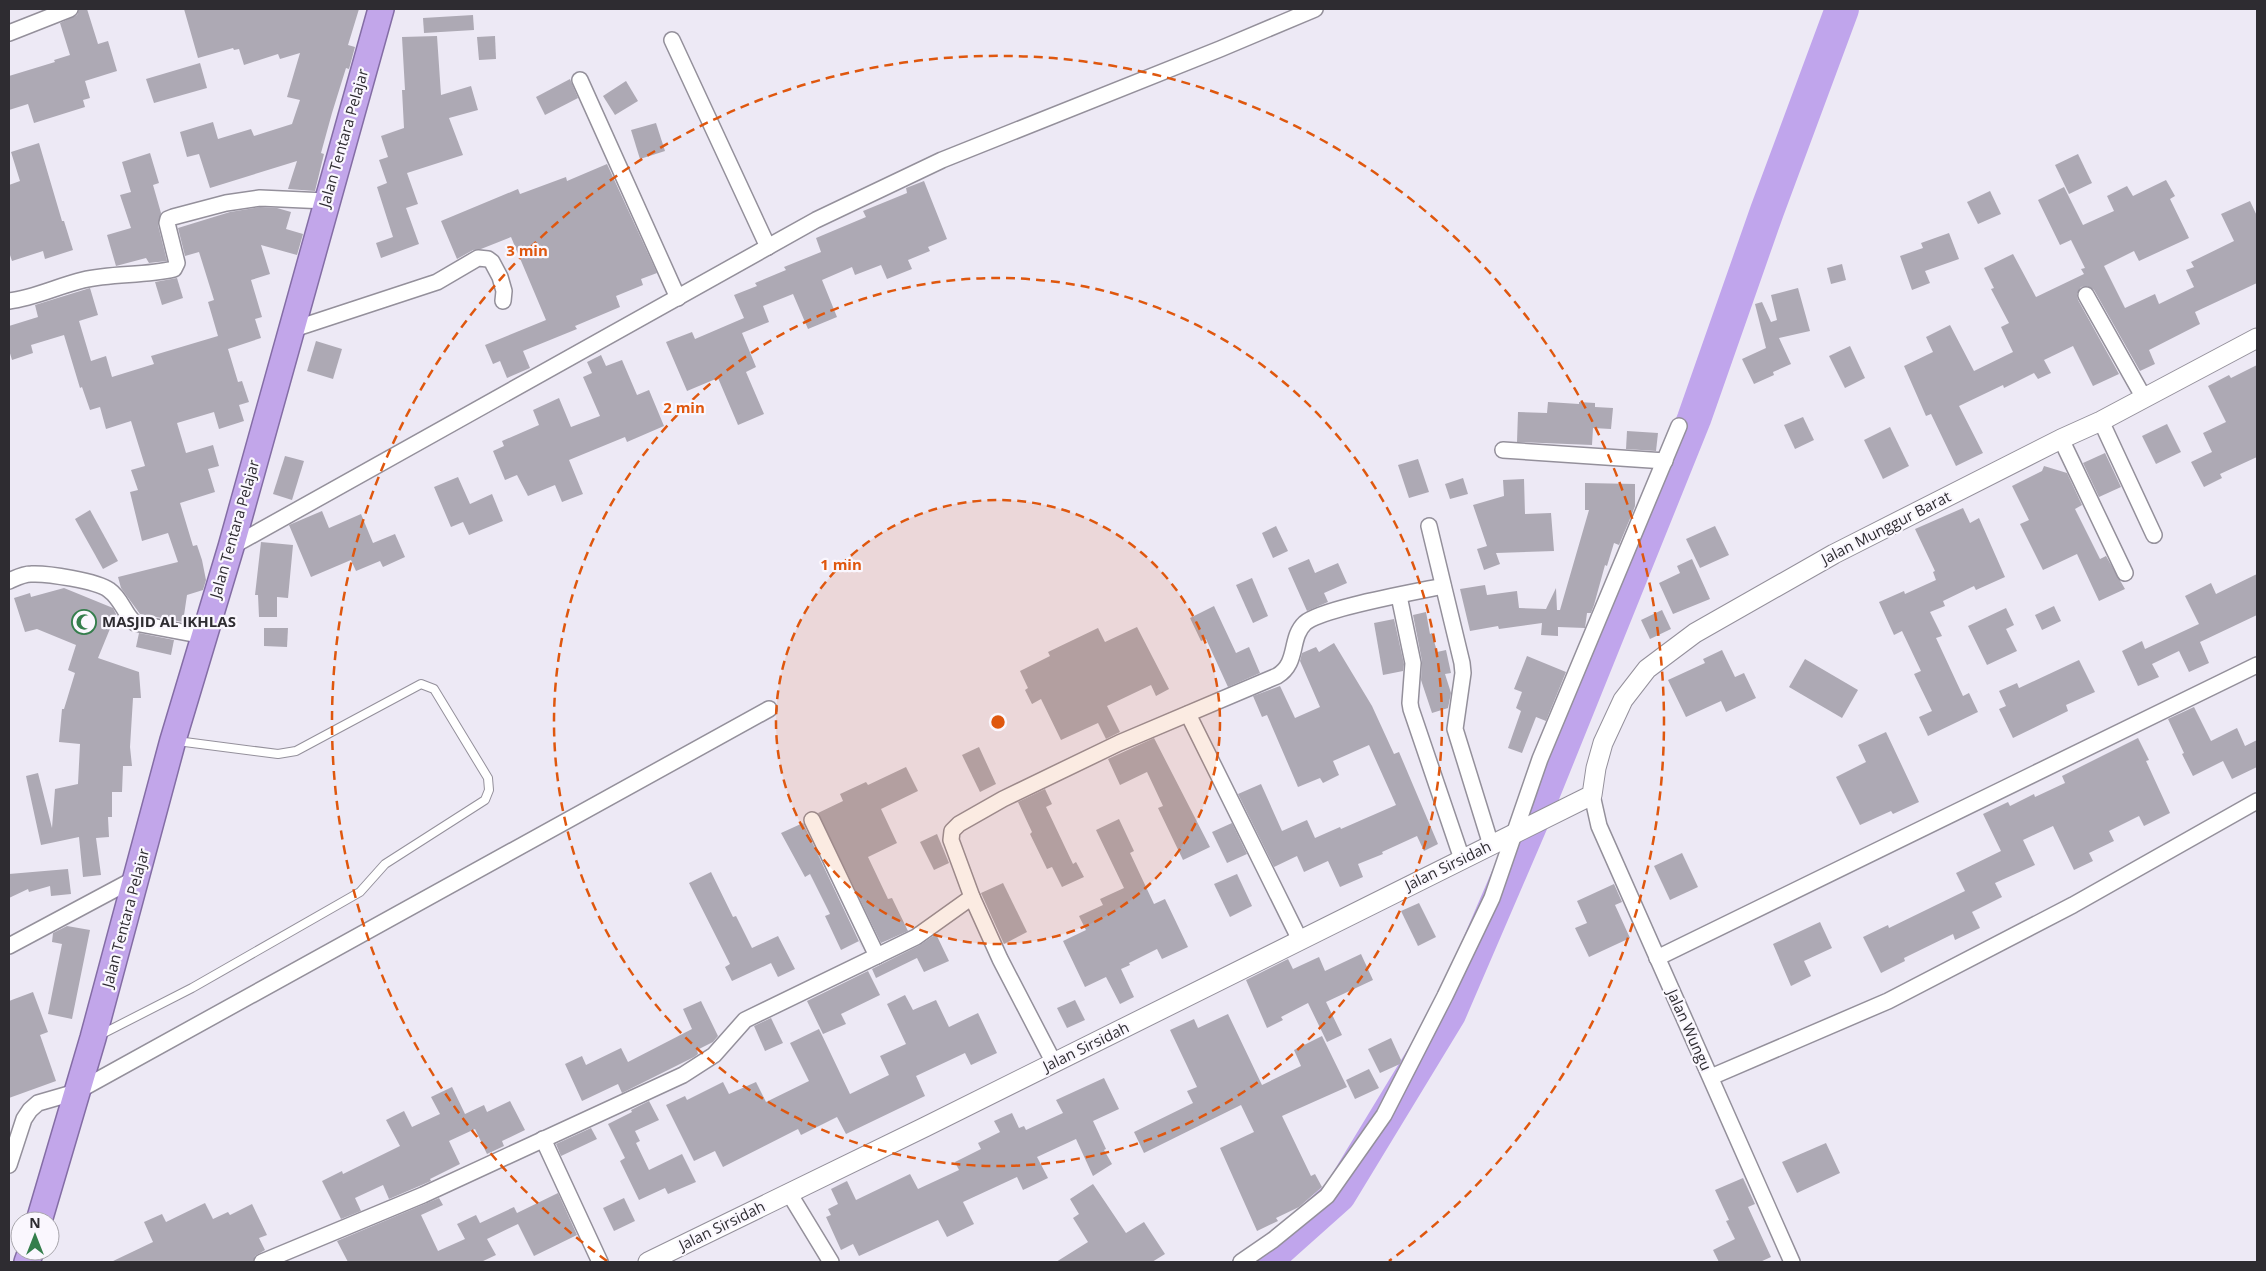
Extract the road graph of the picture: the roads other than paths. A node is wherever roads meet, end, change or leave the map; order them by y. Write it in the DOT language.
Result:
graph roads {
  1 [pos="70,9"];
  2 [pos="380,9"];
  3 [pos="1315,9"];
  4 [pos="9,33"];
  5 [pos="672,40"];
  6 [pos="580,80"];
  7 [pos="326,201"];
  8 [pos="768,247"];
  9 [pos="2086,295"];
  10 [pos="678,298"];
  11 [pos="9,300"];
  12 [pos="503,301"];
  13 [pos="291,330"];
  14 [pos="2257,338"];
  15 [pos="2144,398"];
  16 [pos="2101,422"];
  17 [pos="1679,426"];
  18 [pos="2061,439"];
  19 [pos="1503,450"];
  20 [pos="1665,461"];
  21 [pos="1429,526"];
  22 [pos="2154,535"];
  23 [pos="231,547"];
  24 [pos="2125,573"];
  25 [pos="9,580"];
  26 [pos="1444,586"];
  27 [pos="1399,596"];
  28 [pos="204,636"];
  29 [pos="2257,665"];
  30 [pos="769,710"];
  31 [pos="1188,714"];
  32 [pos="173,740"];
  33 [pos="1592,795"];
  34 [pos="2257,801"];
  35 [pos="812,820"];
  36 [pos="1519,831"];
  37 [pos="1491,845"];
  38 [pos="1462,860"];
  39 [pos="138,877"];
  40 [pos="972,897"];
  41 [pos="1300,940"];
  42 [pos="9,946"];
  43 [pos="877,956"];
  44 [pos="1657,958"];
  45 [pos="93,1038"];
  46 [pos="1054,1063"];
  47 [pos="1711,1077"];
  48 [pos="76,1092"];
  49 [pos="543,1140"];
  50 [pos="9,1165"];
  51 [pos="789,1193"];
  52 [pos="42,1211"];
  53 [pos="262,1262"];
  54 [pos="600,1262"];
  55 [pos="648,1262"];
  56 [pos="830,1262"];
  57 [pos="1241,1262"];
  58 [pos="1792,1262"];
  1 -- 4 [label="street"];
  2 -- 7 [label="highway, Jalan Tentara Pelajar"];
  3 -- 8 [label="street"];
  5 -- 8 [label="street"];
  6 -- 10 [label="street"];
  7 -- 11 [label="street"];
  7 -- 13 [label="highway, Jalan Tentara Pelajar"];
  8 -- 10 [label="street"];
  9 -- 15 [label="street"];
  10 -- 23 [label="street"];
  12 -- 13 [label="street"];
  13 -- 23 [label="highway, Jalan Tentara Pelajar"];
  14 -- 15 [label="street, Jalan Munggur Barat"];
  15 -- 16 [label="street, Jalan Munggur Barat"];
  16 -- 18 [label="street, Jalan Munggur Barat"];
  16 -- 22 [label="street"];
  17 -- 20 [label="street"];
  18 -- 24 [label="street"];
  18 -- 33 [label="street, Jalan Munggur Barat"];
  19 -- 20 [label="street"];
  20 -- 36 [label="street"];
  21 -- 26 [label="street"];
  23 -- 28 [label="highway, Jalan Tentara Pelajar"];
  25 -- 28 [label="street"];
  26 -- 27 [label="street"];
  26 -- 37 [label="street"];
  27 -- 31 [label="street"];
  27 -- 38 [label="street"];
  28 -- 32 [label="highway, Jalan Tentara Pelajar"];
  29 -- 44 [label="street"];
  30 -- 48 [label="street"];
  31 -- 40 [label="street"];
  31 -- 41 [label="street"];
  32 -- 39 [label="highway, Jalan Tentara Pelajar"];
  32 -- 45 [label="lane"];
  33 -- 36 [label="street, Jalan Sirsidah"];
  33 -- 44 [label="street, Jalan Wungu"];
  34 -- 47 [label="street"];
  35 -- 43 [label="street"];
  36 -- 37 [label="street, Jalan Sirsidah"];
  36 -- 57 [label="street"];
  37 -- 38 [label="street, Jalan Sirsidah"];
  38 -- 41 [label="street, Jalan Sirsidah"];
  39 -- 42 [label="street"];
  39 -- 45 [label="highway, Jalan Tentara Pelajar"];
  40 -- 43 [label="street"];
  40 -- 46 [label="street"];
  41 -- 46 [label="street, Jalan Sirsidah"];
  43 -- 49 [label="street"];
  44 -- 47 [label="street, Jalan Wungu"];
  45 -- 48 [label="highway, Jalan Tentara Pelajar"];
  46 -- 51 [label="street, Jalan Sirsidah"];
  47 -- 58 [label="street, Jalan Wungu"];
  48 -- 50 [label="street"];
  48 -- 52 [label="highway, Jalan Tentara Pelajar"];
  49 -- 53 [label="street"];
  49 -- 54 [label="street"];
  51 -- 55 [label="street, Jalan Sirsidah"];
  51 -- 56 [label="street"];
}
